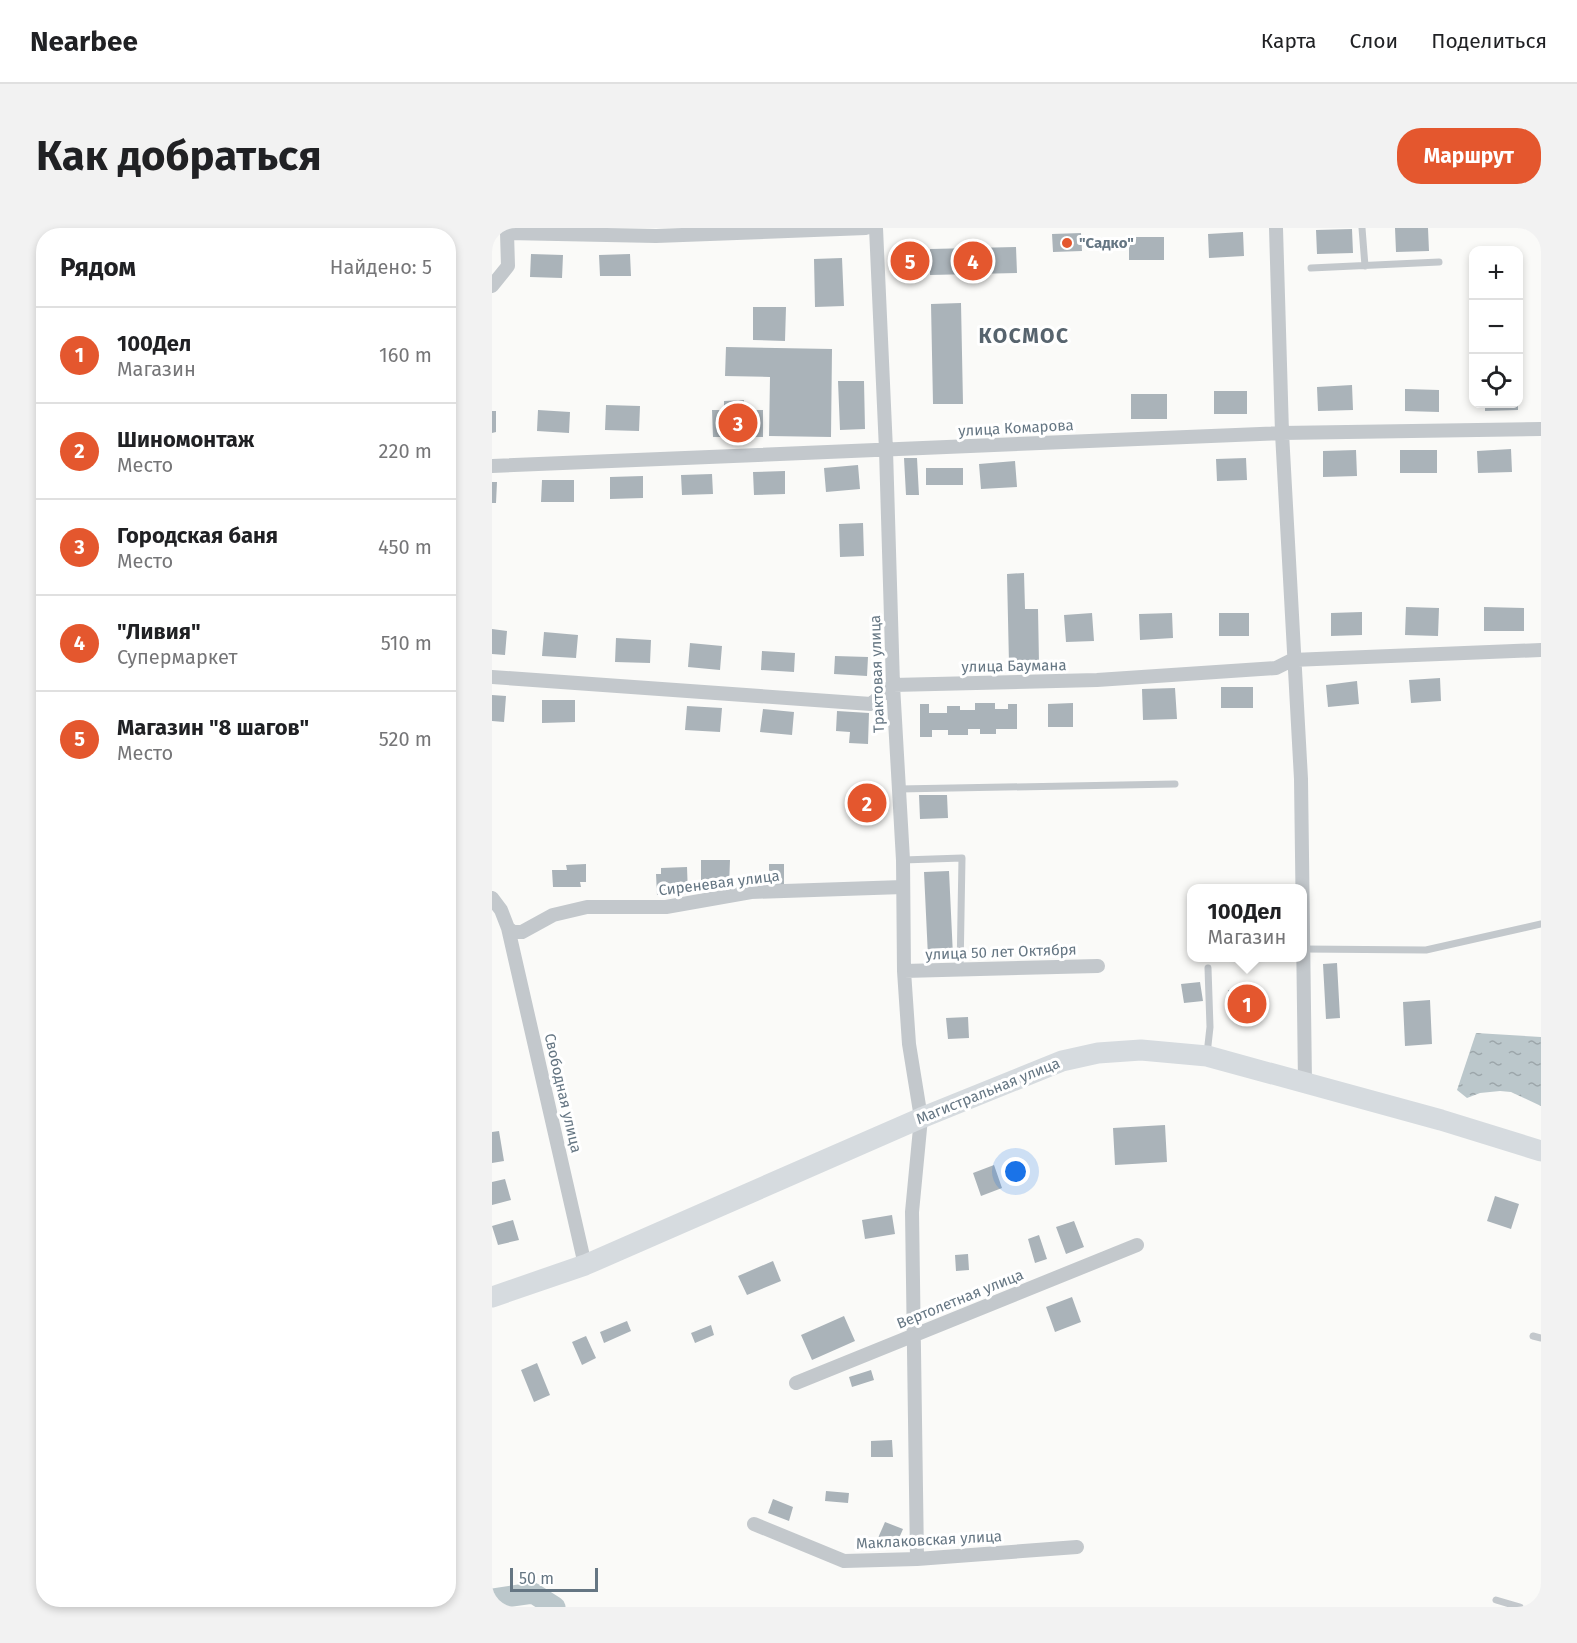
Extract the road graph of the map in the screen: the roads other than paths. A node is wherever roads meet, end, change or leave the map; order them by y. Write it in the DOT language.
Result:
graph roads {
  1 [pos="866,228"];
  2 [pos="876,228"];
  3 [pos="1276,228"];
  4 [pos="1362,228"];
  5 [pos="506,230"];
  6 [pos="656,232"];
  7 [pos="1439,262"];
  8 [pos="1365,266"];
  9 [pos="1311,268"];
  10 [pos="492,286"];
  11 [pos="1541,429"];
  12 [pos="1282,433"];
  13 [pos="886,450"];
  14 [pos="492,466"];
  15 [pos="1541,650"];
  16 [pos="1292,660"];
  17 [pos="492,677"];
  18 [pos="893,685"];
  19 [pos="1175,784"];
  20 [pos="899,789"];
  21 [pos="903,860"];
  22 [pos="1303,884"];
  23 [pos="903,887"];
  24 [pos="492,898"];
  25 [pos="1541,924"];
  26 [pos="508,928"];
  27 [pos="1307,949"];
  28 [pos="1304,962"];
  29 [pos="1098,966"];
  30 [pos="1208,968"];
  31 [pos="904,970"];
  32 [pos="960,971"];
  33 [pos="1207,1056"];
  34 [pos="1305,1083"];
  35 [pos="921,1118"];
  36 [pos="1541,1151"];
  37 [pos="1137,1245"];
  38 [pos="585,1265"];
  39 [pos="492,1297"];
  40 [pos="916,1335"];
  41 [pos="796,1383"];
  42 [pos="754,1524"];
  43 [pos="1077,1547"];
  44 [pos="917,1559"];
  45 [pos="1496,1600"];
  46 [pos="1520,1607"];
  1 -- 6 [label="street"];
  2 -- 13 [label="street, Трактовая улица"];
  3 -- 12 [label="street"];
  4 -- 8 [label="lane"];
  5 -- 6 [label="street"];
  5 -- 10 [label="street"];
  7 -- 8 [label="lane"];
  8 -- 9 [label="lane"];
  11 -- 12 [label="street, улица Комарова"];
  12 -- 13 [label="street, улица Комарова"];
  12 -- 16 [label="street"];
  13 -- 14 [label="street, улица Комарова"];
  13 -- 18 [label="street, Трактовая улица"];
  15 -- 16 [label="street, улица Баумана"];
  16 -- 18 [label="street, улица Баумана"];
  16 -- 22 [label="street"];
  17 -- 18 [label="street"];
  18 -- 20 [label="street, Трактовая улица"];
  19 -- 20 [label="lane"];
  20 -- 21 [label="street, Трактовая улица"];
  21 -- 23 [label="street, Трактовая улица"];
  21 -- 32 [label="lane"];
  23 -- 26 [label="street, Сиреневая улица"];
  23 -- 31 [label="street, Трактовая улица"];
  24 -- 26 [label="street"];
  25 -- 27 [label="lane"];
  26 -- 38 [label="street, Свободная улица"];
  28 -- 34 [label="street"];
  29 -- 32 [label="street, улица 50 лет Октября"];
  30 -- 33 [label="lane"];
  31 -- 32 [label="street, улица 50 лет Октября"];
  31 -- 35 [label="street, Трактовая улица"];
  33 -- 34 [label="main road, Магистральная улица"];
  33 -- 35 [label="main road, Магистральная улица"];
  34 -- 36 [label="main road, Магистральная улица"];
  35 -- 38 [label="main road, Магистральная улица"];
  35 -- 40 [label="street, Трактовая улица"];
  37 -- 40 [label="street, Вертолетная улица"];
  38 -- 39 [label="main road, Магистральная улица"];
  40 -- 41 [label="street, Вертолетная улица"];
  40 -- 44 [label="street, Трактовая улица"];
  42 -- 44 [label="street, Маклаковская улица"];
  43 -- 44 [label="street, Маклаковская улица"];
  45 -- 46 [label="lane"];
}
